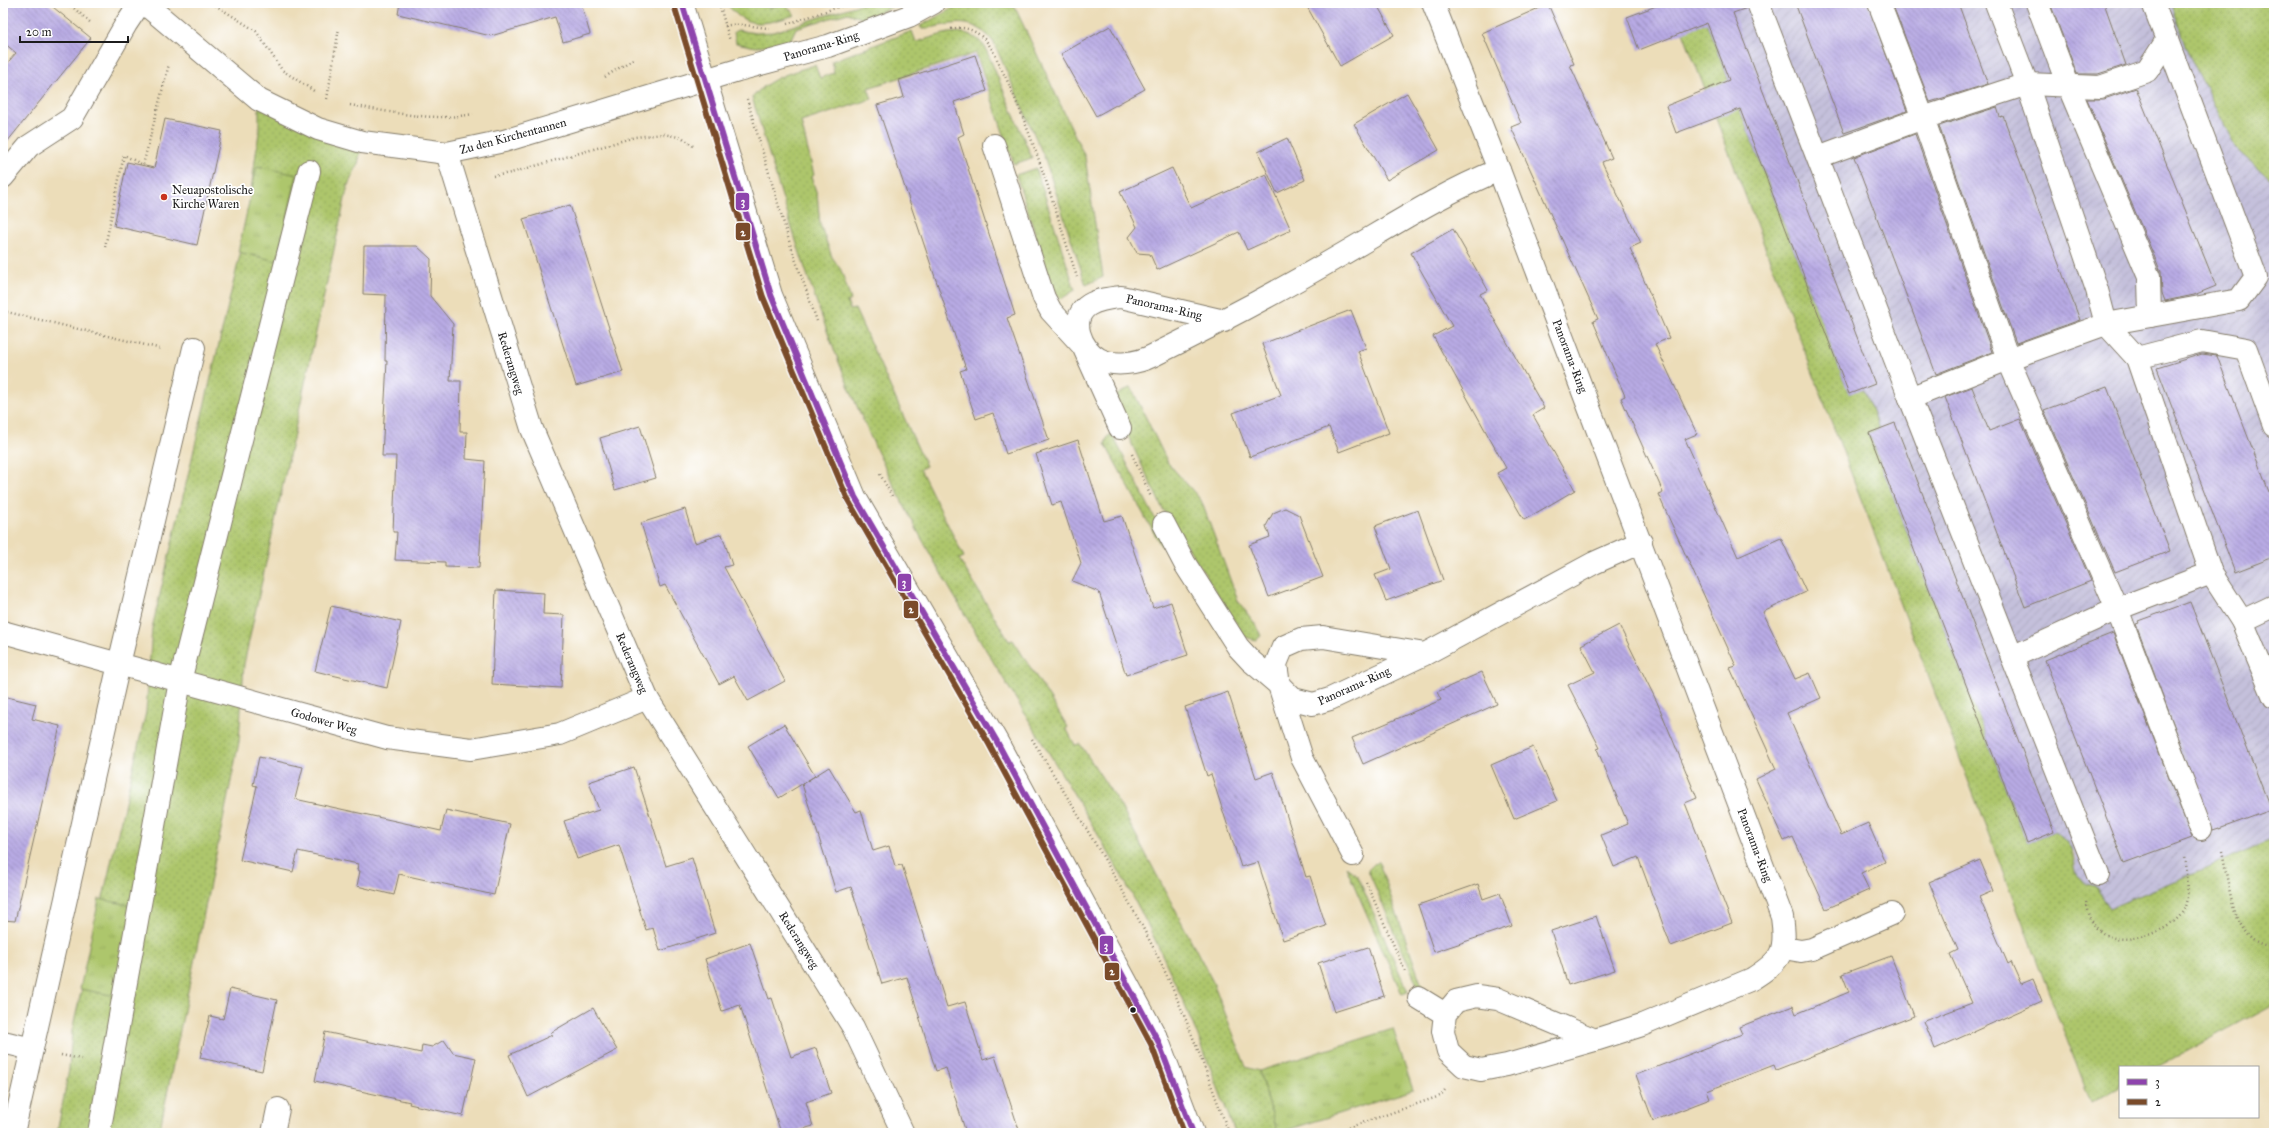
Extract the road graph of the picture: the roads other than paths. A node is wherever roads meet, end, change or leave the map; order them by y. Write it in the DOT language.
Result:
graph roads {
  1 [pos="140,3"];
  2 [pos="144,3"];
  3 [pos="682,3"];
  4 [pos="933,3"];
  5 [pos="1433,3"];
  6 [pos="1758,3"];
  7 [pos="1879,3"];
  8 [pos="1996,3"];
  9 [pos="2037,3"];
  10 [pos="2153,3"];
  11 [pos="2167,40"];
  12 [pos="705,80"];
  13 [pos="2027,84"];
  14 [pos="2068,85"];
  15 [pos="1923,118"];
  16 [pos="994,145"];
  17 [pos="447,153"];
  18 [pos="1818,157"];
  19 [pos="1499,170"];
  20 [pos="308,171"];
  21 [pos="3,177"];
  22 [pos="2150,316"];
  23 [pos="1224,321"];
  24 [pos="2106,324"];
  25 [pos="1083,346"];
  26 [pos="193,352"];
  27 [pos="2008,358"];
  28 [pos="2137,358"];
  29 [pos="1910,398"];
  30 [pos="2274,426"];
  31 [pos="1120,428"];
  32 [pos="1164,524"];
  33 [pos="1641,542"];
  34 [pos="2211,572"];
  35 [pos="2274,606"];
  36 [pos="2117,610"];
  37 [pos="2242,621"];
  38 [pos="3,632"];
  39 [pos="1425,654"];
  40 [pos="2012,657"];
  41 [pos="119,664"];
  42 [pos="180,681"];
  43 [pos="1279,685"];
  44 [pos="2274,697"];
  45 [pos="647,698"];
  46 [pos="2201,829"];
  47 [pos="1353,855"];
  48 [pos="2094,865"];
  49 [pos="1892,914"];
  50 [pos="1784,948"];
  51 [pos="1419,998"];
  52 [pos="1445,1014"];
  53 [pos="1595,1040"];
  54 [pos="3,1042"];
  55 [pos="32,1049"];
  56 [pos="278,1109"];
  57 [pos="13,1133"];
  58 [pos="99,1133"];
  59 [pos="273,1133"];
  60 [pos="903,1133"];
  61 [pos="1193,1133"];
  1 -- 21 [label="street"];
  2 -- 17 [label="street, Zu den Kirchentannen"];
  3 -- 12 [label="street"];
  4 -- 12 [label="street, Panorama-Ring"];
  5 -- 19 [label="street, Panorama-Ring"];
  6 -- 18 [label="street"];
  7 -- 15 [label="street"];
  8 -- 13 [label="street"];
  9 -- 14 [label="street"];
  10 -- 11 [label="street"];
  11 -- 14 [label="street"];
  11 -- 22 [label="street"];
  12 -- 17 [label="street, Zu den Kirchentannen"];
  12 -- 61 [label="street"];
  13 -- 14 [label="street"];
  13 -- 15 [label="street"];
  13 -- 24 [label="street"];
  14 -- 22 [label="street"];
  15 -- 18 [label="street"];
  15 -- 27 [label="street"];
  16 -- 25 [label="street"];
  17 -- 45 [label="street, Rederangweg"];
  18 -- 29 [label="street"];
  19 -- 23 [label="street, Panorama-Ring"];
  19 -- 33 [label="street, Panorama-Ring"];
  20 -- 42 [label="street"];
  22 -- 24 [label="street"];
  23 -- 25 [label="street, Panorama-Ring"];
  23 -- 25 [label="street, Panorama-Ring"];
  24 -- 27 [label="street"];
  24 -- 28 [label="street"];
  25 -- 31 [label="street"];
  26 -- 41 [label="street"];
  27 -- 29 [label="street"];
  27 -- 36 [label="street"];
  28 -- 30 [label="street"];
  28 -- 34 [label="street"];
  29 -- 40 [label="street"];
  32 -- 43 [label="street"];
  33 -- 39 [label="street, Panorama-Ring"];
  33 -- 50 [label="street, Panorama-Ring"];
  34 -- 36 [label="street"];
  34 -- 37 [label="street"];
  35 -- 37 [label="street"];
  36 -- 40 [label="street"];
  36 -- 46 [label="street"];
  37 -- 44 [label="street"];
  38 -- 41 [label="street, Godower Weg"];
  39 -- 43 [label="street, Panorama-Ring"];
  39 -- 43 [label="street, Panorama-Ring"];
  40 -- 48 [label="street"];
  41 -- 42 [label="street, Godower Weg"];
  41 -- 55 [label="street"];
  42 -- 45 [label="street, Godower Weg"];
  42 -- 58 [label="street"];
  43 -- 47 [label="street"];
  45 -- 60 [label="street, Rederangweg"];
  49 -- 50 [label="street"];
  50 -- 53 [label="street"];
  51 -- 52 [label="street"];
  52 -- 53 [label="street"];
  52 -- 53 [label="street"];
  54 -- 55 [label="street"];
  55 -- 57 [label="street"];
  56 -- 59 [label="street"];
}
